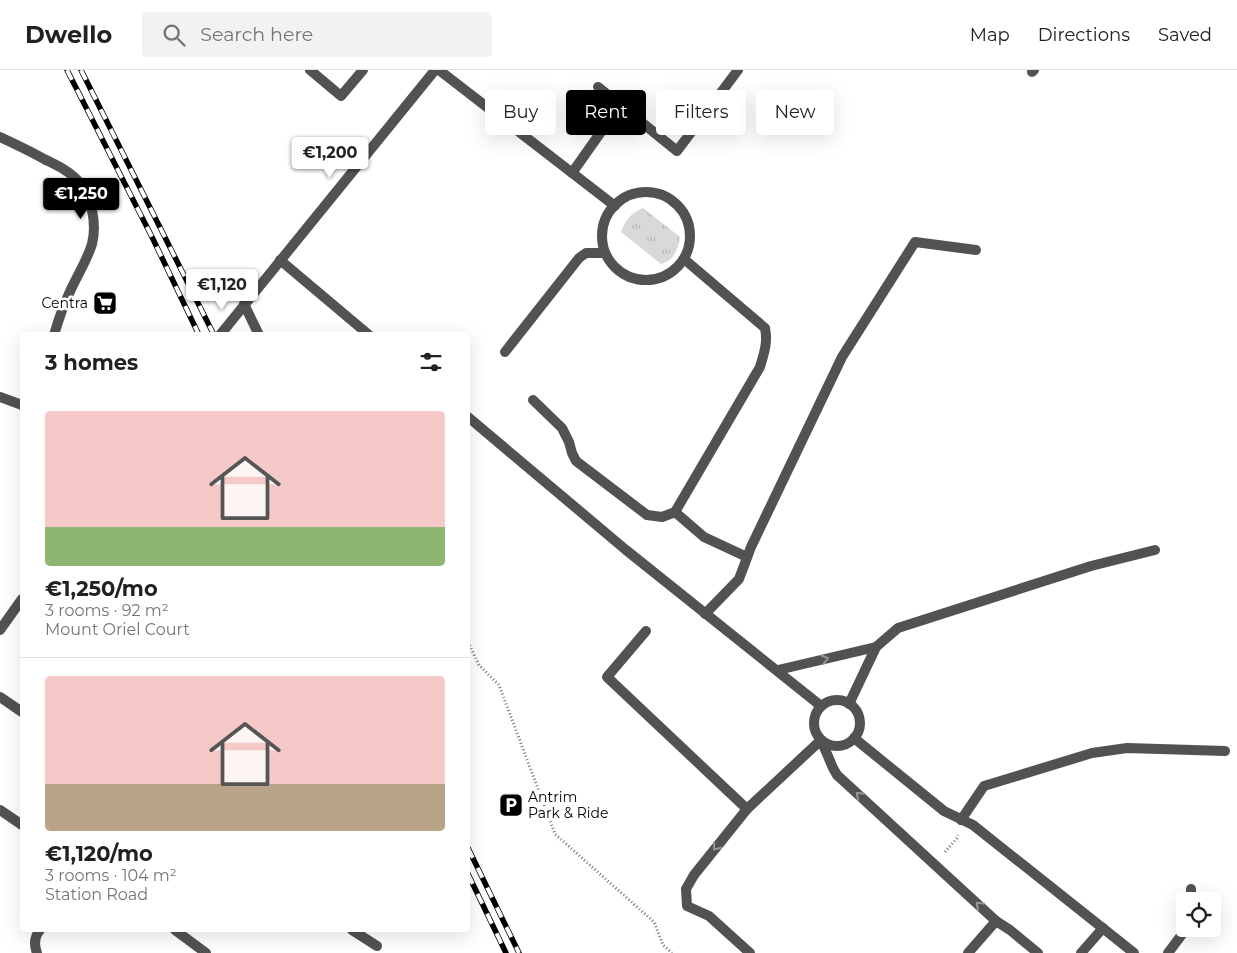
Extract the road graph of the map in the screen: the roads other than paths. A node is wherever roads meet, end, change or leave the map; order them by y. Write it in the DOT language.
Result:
graph roads {
  1 [pos="310,70"];
  2 [pos="363,70"];
  3 [pos="435,70"];
  4 [pos="439,70"];
  5 [pos="738,70"];
  6 [pos="598,87"];
  7 [pos="602,90"];
  8 [pos="646,126"];
  9 [pos="599,135"];
  10 [pos="0,137"];
  11 [pos="572,173"];
  12 [pos="615,206"];
  13 [pos="976,250"];
  14 [pos="606,253"];
  15 [pos="684,259"];
  16 [pos="280,260"];
  17 [pos="244,304"];
  18 [pos="55,332"];
  19 [pos="222,332"];
  20 [pos="258,332"];
  21 [pos="365,332"];
  22 [pos="505,352"];
  23 [pos="0,397"];
  24 [pos="533,400"];
  25 [pos="20,404"];
  26 [pos="470,419"];
  27 [pos="675,512"];
  28 [pos="1155,550"];
  29 [pos="747,557"];
  30 [pos="20,602"];
  31 [pos="705,614"];
  32 [pos="0,630"];
  33 [pos="646,631"];
  34 [pos="876,647"];
  35 [pos="778,670"];
  36 [pos="0,697"];
  37 [pos="849,704"];
  38 [pos="821,706"];
  39 [pos="20,711"];
  40 [pos="854,738"];
  41 [pos="821,740"];
  42 [pos="1225,751"];
  43 [pos="747,809"];
  44 [pos="0,810"];
  45 [pos="962,820"];
  46 [pos="20,824"];
  47 [pos="996,921"];
  48 [pos="1103,928"];
  49 [pos="39,932"];
  50 [pos="178,932"];
  51 [pos="355,932"];
  52 [pos="1180,937"];
  53 [pos="377,946"];
  54 [pos="38,953"];
  55 [pos="206,953"];
  56 [pos="750,953"];
  57 [pos="968,953"];
  58 [pos="1038,953"];
  59 [pos="1081,953"];
  60 [pos="1134,953"];
  61 [pos="1168,953"];
  1 -- 2 [label="street"];
  3 -- 16 [label="street"];
  4 -- 11 [label="street"];
  5 -- 8 [label="street"];
  6 -- 7 [label="street"];
  9 -- 11 [label="street"];
  10 -- 18 [label="street"];
  11 -- 12 [label="street"];
  12 -- 14 [label="street"];
  12 -- 15 [label="street"];
  13 -- 29 [label="street"];
  14 -- 15 [label="street"];
  14 -- 22 [label="street"];
  15 -- 27 [label="street"];
  16 -- 17 [label="street"];
  16 -- 21 [label="street"];
  17 -- 19 [label="street"];
  17 -- 20 [label="street"];
  23 -- 25 [label="street"];
  24 -- 27 [label="street"];
  26 -- 31 [label="street"];
  27 -- 29 [label="street"];
  28 -- 34 [label="street"];
  29 -- 31 [label="street"];
  30 -- 32 [label="street"];
  31 -- 35 [label="street"];
  33 -- 43 [label="street"];
  35 -- 34 [label="street, one-way"];
  34 -- 37 [label="street"];
  35 -- 38 [label="street"];
  36 -- 39 [label="street"];
  37 -- 38 [label="street"];
  37 -- 40 [label="street"];
  38 -- 41 [label="street"];
  40 -- 41 [label="street"];
  40 -- 45 [label="street"];
  41 -- 43 [label="street"];
  47 -- 41 [label="street, one-way"];
  42 -- 45 [label="street"];
  43 -- 56 [label="street, one-way"];
  44 -- 46 [label="street"];
  45 -- 48 [label="street"];
  47 -- 57 [label="street"];
  47 -- 58 [label="street"];
  48 -- 59 [label="street"];
  48 -- 60 [label="street"];
  49 -- 54 [label="street"];
  50 -- 55 [label="street"];
  51 -- 53 [label="street"];
  52 -- 61 [label="street"];
}
